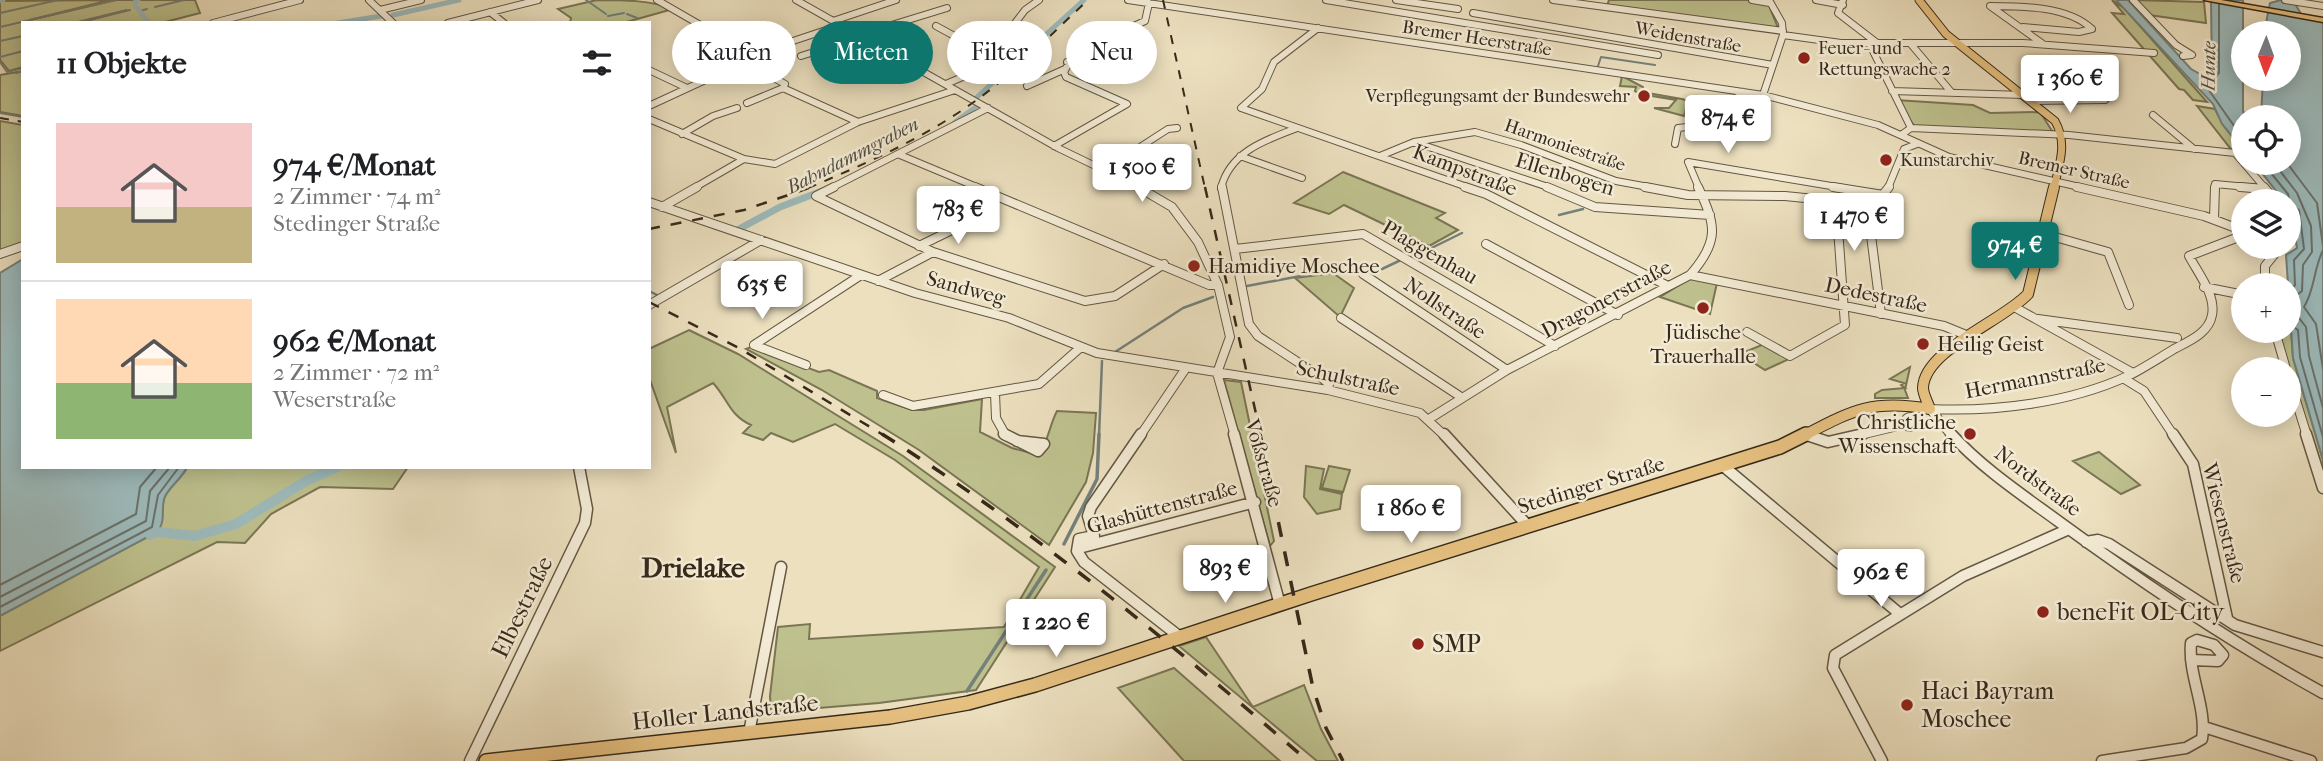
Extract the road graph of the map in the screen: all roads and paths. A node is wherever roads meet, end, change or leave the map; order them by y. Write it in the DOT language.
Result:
graph roads {
  1 [pos="300,0"];
  2 [pos="369,0"];
  3 [pos="421,0"];
  4 [pos="538,0"];
  5 [pos="657,0"];
  6 [pos="796,0"];
  7 [pos="896,0"];
  8 [pos="1039,0"];
  9 [pos="1128,0"];
  10 [pos="1326,0"];
  11 [pos="1396,0"];
  12 [pos="1553,0"];
  13 [pos="1752,0"];
  14 [pos="1816,0"];
  15 [pos="1919,0"];
  16 [pos="2133,0"];
  17 [pos="2208,0"];
  18 [pos="2221,0"];
  19 [pos="2285,0"];
  20 [pos="1572,1"];
  21 [pos="1769,1"];
  22 [pos="1151,2"];
  23 [pos="1357,2"];
  24 [pos="1843,2"];
  25 [pos="1206,4"];
  26 [pos="2323,6"];
  27 [pos="947,8"];
  28 [pos="1458,9"];
  29 [pos="380,10"];
  30 [pos="1200,11"];
  31 [pos="490,12"];
  32 [pos="1474,13"];
  33 [pos="2323,18"];
  34 [pos="221,21"];
  35 [pos="391,21"];
  36 [pos="456,21"];
  37 [pos="501,21"];
  38 [pos="693,21"];
  39 [pos="833,21"];
  40 [pos="907,21"];
  41 [pos="1017,21"];
  42 [pos="1145,21"];
  43 [pos="936,26"];
  44 [pos="2023,27"];
  45 [pos="1318,28"];
  46 [pos="947,32"];
  47 [pos="1783,33"];
  48 [pos="810,35"];
  49 [pos="1629,41"];
  50 [pos="1869,43"];
  51 [pos="1878,43"];
  52 [pos="1910,43"];
  53 [pos="1958,43"];
  54 [pos="2043,44"];
  55 [pos="1624,49"];
  56 [pos="810,53"];
  57 [pos="2154,53"];
  58 [pos="1658,55"];
  59 [pos="801,56"];
  60 [pos="2183,56"];
  61 [pos="1773,65"];
  62 [pos="1066,69"];
  63 [pos="651,71"];
  64 [pos="933,77"];
  65 [pos="1655,79"];
  66 [pos="785,84"];
  67 [pos="946,84"];
  68 [pos="1092,84"];
  69 [pos="1027,86"];
  70 [pos="783,88"];
  71 [pos="687,89"];
  72 [pos="955,90"];
  73 [pos="1892,91"];
  74 [pos="1743,92"];
  75 [pos="1952,93"];
  76 [pos="1763,95"];
  77 [pos="2024,95"];
  78 [pos="2105,100"];
  79 [pos="2032,101"];
  80 [pos="747,103"];
  81 [pos="651,105"];
  82 [pos="737,108"];
  83 [pos="988,108"];
  84 [pos="2153,115"];
  85 [pos="651,120"];
  86 [pos="858,122"];
  87 [pos="1177,128"];
  88 [pos="1297,128"];
  89 [pos="1911,128"];
  90 [pos="682,134"];
  91 [pos="1901,135"];
  92 [pos="2063,135"];
  93 [pos="1414,142"];
  94 [pos="1675,144"];
  95 [pos="1917,144"];
  96 [pos="1054,146"];
  97 [pos="2194,149"];
  98 [pos="900,155"];
  99 [pos="1163,156"];
  100 [pos="1240,156"];
  101 [pos="1380,156"];
  102 [pos="744,159"];
  103 [pos="1103,171"];
  104 [pos="1302,178"];
  105 [pos="1127,181"];
  106 [pos="2056,182"];
  107 [pos="2265,188"];
  108 [pos="1883,195"];
  109 [pos="1702,196"];
  110 [pos="1836,201"];
  111 [pos="651,203"];
  112 [pos="1867,204"];
  113 [pos="662,207"];
  114 [pos="1710,215"];
  115 [pos="2214,219"];
  116 [pos="2231,227"];
  117 [pos="956,228"];
  118 [pos="2041,233"];
  119 [pos="2231,238"];
  120 [pos="761,240"];
  121 [pos="1486,244"];
  122 [pos="919,246"];
  123 [pos="21,247"];
  124 [pos="1234,249"];
  125 [pos="933,252"];
  126 [pos="0,254"];
  127 [pos="1164,264"];
  128 [pos="1363,274"];
  129 [pos="861,275"];
  130 [pos="1690,275"];
  131 [pos="878,281"];
  132 [pos="1218,285"];
  133 [pos="1668,286"];
  134 [pos="2204,288"];
  135 [pos="2231,293"];
  136 [pos="651,304"];
  137 [pos="2129,304"];
  138 [pos="1844,306"];
  139 [pos="2016,308"];
  140 [pos="1881,314"];
  141 [pos="1618,315"];
  142 [pos="1341,318"];
  143 [pos="2038,319"];
  144 [pos="1747,332"];
  145 [pos="1971,337"];
  146 [pos="2177,338"];
  147 [pos="1555,346"];
  148 [pos="1081,347"];
  149 [pos="1113,357"];
  150 [pos="806,365"];
  151 [pos="1186,368"];
  152 [pos="1507,370"];
  153 [pos="1217,373"];
  154 [pos="2128,375"];
  155 [pos="1328,390"];
  156 [pos="995,393"];
  157 [pos="883,395"];
  158 [pos="1461,397"];
  159 [pos="1930,409"];
  160 [pos="2301,417"];
  161 [pos="1429,419"];
  162 [pos="1906,424"];
  163 [pos="1807,435"];
  164 [pos="1017,441"];
  165 [pos="1722,465"];
  166 [pos="579,469"];
  167 [pos="2323,488"];
  168 [pos="1255,502"];
  169 [pos="1528,526"];
  170 [pos="2069,529"];
  171 [pos="1096,539"];
  172 [pos="2086,542"];
  173 [pos="781,568"];
  174 [pos="1280,605"];
  175 [pos="1900,614"];
  176 [pos="2227,618"];
  177 [pos="1180,637"];
  178 [pos="2323,652"];
  179 [pos="2191,660"];
  180 [pos="2323,693"];
  181 [pos="968,703"];
  182 [pos="2204,727"];
  183 [pos="749,733"];
  184 [pos="471,761"];
  185 [pos="486,761"];
  186 [pos="1882,761"];
  187 [pos="2102,761"];
  188 [pos="2311,761"];
  1 -- 34 [label="street"];
  2 -- 29 [label="street"];
  3 -- 29 [label="street"];
  4 -- 31 [label="street"];
  5 -- 38 [label="street"];
  6 -- 39 [label="street"];
  7 -- 39 [label="street"];
  8 -- 41 [label="street"];
  9 -- 22 [label="street, Bremer Heerstraße"];
  10 -- 23 [label="street"];
  11 -- 28 [label="street"];
  12 -- 20 [label="street"];
  13 -- 21 [label="street"];
  14 -- 24 [label="street"];
  15 -- 53 [label="main road"];
  16 -- 60 [label="street"];
  17 -- 33 [label="highway"];
  18 -- 33 [label="highway"];
  19 -- 26 [label="street"];
  20 -- 47 [label="street"];
  21 -- 47 [label="street"];
  22 -- 30 [label="street, Bremer Heerstraße"];
  22 -- 42 [label="street"];
  23 -- 55 [label="street"];
  24 -- 51 [label="street"];
  25 -- 30 [label="street"];
  27 -- 40 [label="street"];
  29 -- 35 [label="street"];
  30 -- 45 [label="street, Bremer Heerstraße"];
  31 -- 36 [label="street"];
  31 -- 37 [label="street"];
  32 -- 49 [label="street, Weidenstraße"];
  43 -- 46 [label="street"];
  44 -- 44 [label="street"];
  44 -- 54 [label="street"];
  45 -- 65 [label="street, Bremer Heerstraße"];
  45 -- 88 [label="street, Kampstraße"];
  47 -- 50 [label="street"];
  47 -- 61 [label="street"];
  48 -- 71 [label="street"];
  49 -- 55 [label="street"];
  49 -- 61 [label="street, Weidenstraße"];
  50 -- 51 [label="street"];
  50 -- 73 [label="street"];
  51 -- 52 [label="street"];
  52 -- 53 [label="street"];
  52 -- 75 [label="street"];
  53 -- 54 [label="street"];
  53 -- 77 [label="main road"];
  54 -- 57 [label="street"];
  55 -- 58 [label="street"];
  56 -- 59 [label="street"];
  61 -- 76 [label="street"];
  62 -- 69 [label="street"];
  63 -- 71 [label="street"];
  64 -- 67 [label="street"];
  65 -- 74 [label="street, Bremer Straße"];
  66 -- 70 [label="street"];
  67 -- 72 [label="street"];
  68 -- 96 [label="street"];
  70 -- 80 [label="street"];
  70 -- 86 [label="street"];
  71 -- 81 [label="street"];
  72 -- 83 [label="street"];
  72 -- 86 [label="street"];
  73 -- 75 [label="street"];
  73 -- 89 [label="street"];
  74 -- 76 [label="street, Bremer Straße"];
  74 -- 94 [label="street"];
  75 -- 77 [label="street"];
  76 -- 91 [label="street, Bremer Straße"];
  77 -- 79 [label="main road"];
  78 -- 79 [label="street"];
  79 -- 92 [label="main road"];
  82 -- 90 [label="street"];
  83 -- 96 [label="street"];
  83 -- 98 [label="street"];
  84 -- 97 [label="street"];
  85 -- 90 [label="street"];
  86 -- 102 [label="street"];
  87 -- 103 [label="street"];
  88 -- 100 [label="street"];
  88 -- 101 [label="street, Kampstraße"];
  89 -- 91 [label="street"];
  89 -- 92 [label="street"];
  90 -- 102 [label="street"];
  91 -- 95 [label="street, Bremer Straße"];
  92 -- 97 [label="street"];
  92 -- 106 [label="main road"];
  93 -- 101 [label="street, Harmoniestraße"];
  93 -- 109 [label="street, Harmoniestraße"];
  93 -- 114 [label="street, Ellenbogen"];
  95 -- 106 [label="street, Bremer Straße"];
  95 -- 108 [label="street"];
  96 -- 103 [label="street"];
  97 -- 107 [label="street"];
  98 -- 122 [label="street"];
  98 -- 127 [label="street"];
  99 -- 105 [label="street"];
  100 -- 104 [label="street"];
  100 -- 124 [label="street"];
  101 -- 133 [label="street, Kampstraße"];
  102 -- 113 [label="street"];
  103 -- 105 [label="street"];
  105 -- 132 [label="street"];
  106 -- 115 [label="street, Bremer Straße"];
  106 -- 118 [label="main road"];
  107 -- 115 [label="street"];
  108 -- 109 [label="street, Dragonerstraße"];
  108 -- 112 [label="street"];
  109 -- 110 [label="street, Harmoniestraße"];
  109 -- 114 [label="street, Dragonerstraße"];
  110 -- 112 [label="street, Harmoniestraße"];
  110 -- 138 [label="street"];
  111 -- 113 [label="street, Sandweg"];
  112 -- 140 [label="street"];
  113 -- 120 [label="street, Sandweg"];
  114 -- 130 [label="street, Dragonerstraße"];
  115 -- 116 [label="street, Bremer Straße"];
  117 -- 122 [label="street"];
  118 -- 137 [label="street"];
  118 -- 139 [label="main road"];
  119 -- 134 [label="street, Hermannstraße"];
  120 -- 129 [label="street, Sandweg"];
  120 -- 136 [label="street"];
  121 -- 141 [label="street"];
  122 -- 125 [label="street"];
  123 -- 126 [label="street"];
  124 -- 147 [label="street, Plaggenhau"];
  124 -- 155 [label="street"];
  125 -- 127 [label="street"];
  125 -- 131 [label="street"];
  127 -- 132 [label="street"];
  128 -- 152 [label="street, Nollstraße"];
  129 -- 131 [label="street, Sandweg"];
  129 -- 150 [label="street"];
  130 -- 133 [label="street, Dragonerstraße"];
  130 -- 138 [label="street, Dedestraße"];
  131 -- 148 [label="street, Sandweg"];
  132 -- 153 [label="street"];
  133 -- 141 [label="street, Dragonerstraße"];
  134 -- 135 [label="street"];
  134 -- 154 [label="street, Hermannstraße"];
  138 -- 140 [label="street, Dedestraße"];
  138 -- 144 [label="street"];
  139 -- 143 [label="street, Wiesenstraße"];
  139 -- 145 [label="main road"];
  140 -- 145 [label="street, Dedestraße"];
  141 -- 147 [label="street, Dragonerstraße"];
  142 -- 158 [label="street"];
  143 -- 146 [label="street"];
  143 -- 154 [label="street, Wiesenstraße"];
  145 -- 159 [label="main road"];
  147 -- 152 [label="street, Dragonerstraße"];
  148 -- 149 [label="street, Sandweg"];
  148 -- 156 [label="street"];
  149 -- 151 [label="street, Schulstraße"];
  151 -- 153 [label="street, Schulstraße"];
  151 -- 171 [label="street"];
  152 -- 158 [label="street, Dragonerstraße"];
  153 -- 155 [label="street, Schulstraße"];
  153 -- 168 [label="street, Voßstraße"];
  154 -- 159 [label="street, Hermannstraße"];
  154 -- 176 [label="street, Wiesenstraße"];
  155 -- 161 [label="street, Schulstraße"];
  156 -- 157 [label="street"];
  156 -- 164 [label="street"];
  158 -- 161 [label="street, Dragonerstraße"];
  159 -- 163 [label="main road, Stedinger Straße"];
  159 -- 170 [label="street, Nordstraße"];
  160 -- 167 [label="street"];
  161 -- 169 [label="street, Schulstraße"];
  162 -- 163 [label="street"];
  163 -- 165 [label="main road, Stedinger Straße"];
  165 -- 169 [label="main road, Stedinger Straße"];
  165 -- 175 [label="street"];
  166 -- 184 [label="street, Elbestraße"];
  168 -- 171 [label="street, Glashüttenstraße"];
  168 -- 174 [label="street, Voßstraße"];
  169 -- 174 [label="main road, Stedinger Straße"];
  170 -- 172 [label="street, Nordstraße"];
  170 -- 175 [label="street"];
  171 -- 177 [label="street, Glashüttenstraße"];
  172 -- 176 [label="street, Nordstraße"];
  172 -- 180 [label="street"];
  173 -- 183 [label="street"];
  174 -- 177 [label="main road, Stedinger Straße"];
  175 -- 186 [label="street"];
  176 -- 178 [label="street, Nordstraße"];
  177 -- 181 [label="main road, Stedinger Straße"];
  179 -- 182 [label="street"];
  181 -- 183 [label="main road, Holler Landstraße"];
  182 -- 187 [label="street"];
  182 -- 188 [label="street"];
  183 -- 185 [label="main road, Holler Landstraße"];
}
